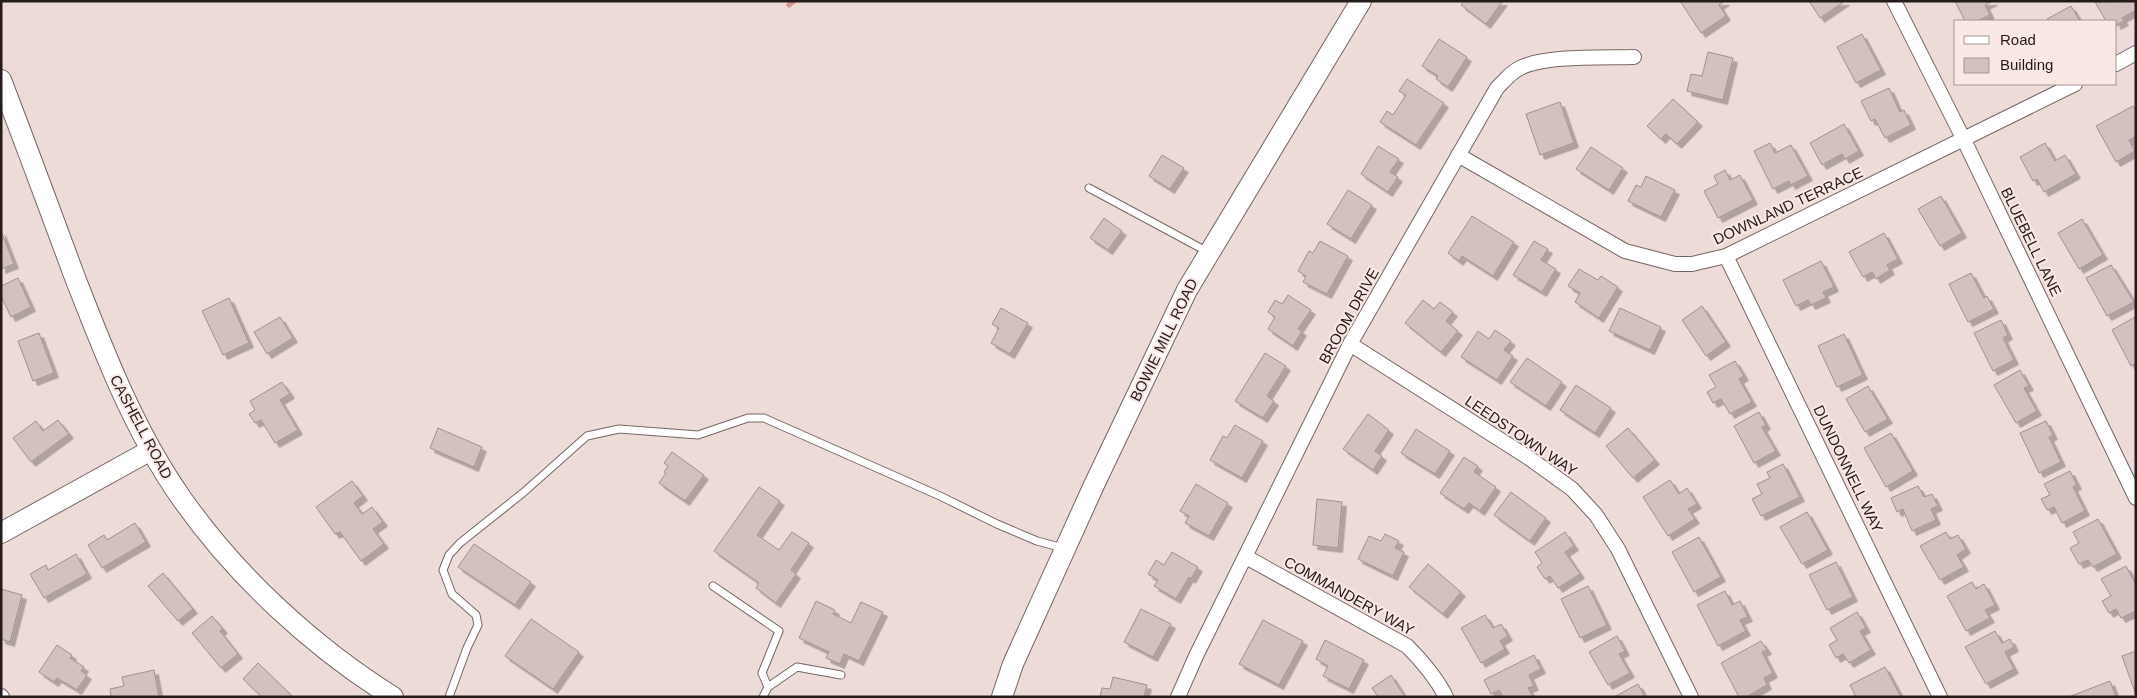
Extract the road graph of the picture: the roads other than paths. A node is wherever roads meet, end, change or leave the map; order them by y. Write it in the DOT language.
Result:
graph roads {
  1 [pos="1361,1"];
  2 [pos="1894,1"];
  3 [pos="2136,54"];
  4 [pos="1634,57"];
  5 [pos="2117,64"];
  6 [pos="1,80"];
  7 [pos="2073,85"];
  8 [pos="1964,140"];
  9 [pos="1458,155"];
  10 [pos="1089,188"];
  11 [pos="1210,253"];
  12 [pos="1726,256"];
  13 [pos="1350,344"];
  14 [pos="152,450"];
  15 [pos="2136,498"];
  16 [pos="1,533"];
  17 [pos="1065,549"];
  18 [pos="1246,558"];
  19 [pos="713,586"];
  20 [pos="842,675"];
  21 [pos="768,688"];
  22 [pos="393,697"];
  23 [pos="449,697"];
  24 [pos="763,697"];
  25 [pos="1002,697"];
  26 [pos="1178,697"];
  27 [pos="1446,697"];
  28 [pos="1691,697"];
  29 [pos="1940,697"];
  1 -- 11 [label="street, BOWIE MILL ROAD"];
  2 -- 8 [label="street, BLUEBELL LANE"];
  3 -- 5 [label="street"];
  4 -- 9 [label="street, BROOM DRIVE"];
  6 -- 14 [label="street, CASHELL ROAD"];
  7 -- 8 [label="street, DOWNLAND TERRACE"];
  8 -- 12 [label="street, DOWNLAND TERRACE"];
  8 -- 15 [label="street, BLUEBELL LANE"];
  9 -- 12 [label="street, DOWNLAND TERRACE"];
  9 -- 13 [label="street, BROOM DRIVE"];
  10 -- 11 [label="lane"];
  11 -- 17 [label="street, BOWIE MILL ROAD"];
  12 -- 29 [label="street, DUNDONNELL WAY"];
  13 -- 18 [label="street, BROOM DRIVE"];
  13 -- 28 [label="street, LEEDSTOWN WAY"];
  14 -- 16 [label="street"];
  14 -- 22 [label="street, CASHELL ROAD"];
  17 -- 23 [label="lane"];
  17 -- 25 [label="street, BOWIE MILL ROAD"];
  18 -- 26 [label="street, BROOM DRIVE"];
  18 -- 27 [label="street, COMMANDERY WAY"];
  19 -- 21 [label="lane"];
  20 -- 21 [label="lane"];
  21 -- 24 [label="lane"];
}
